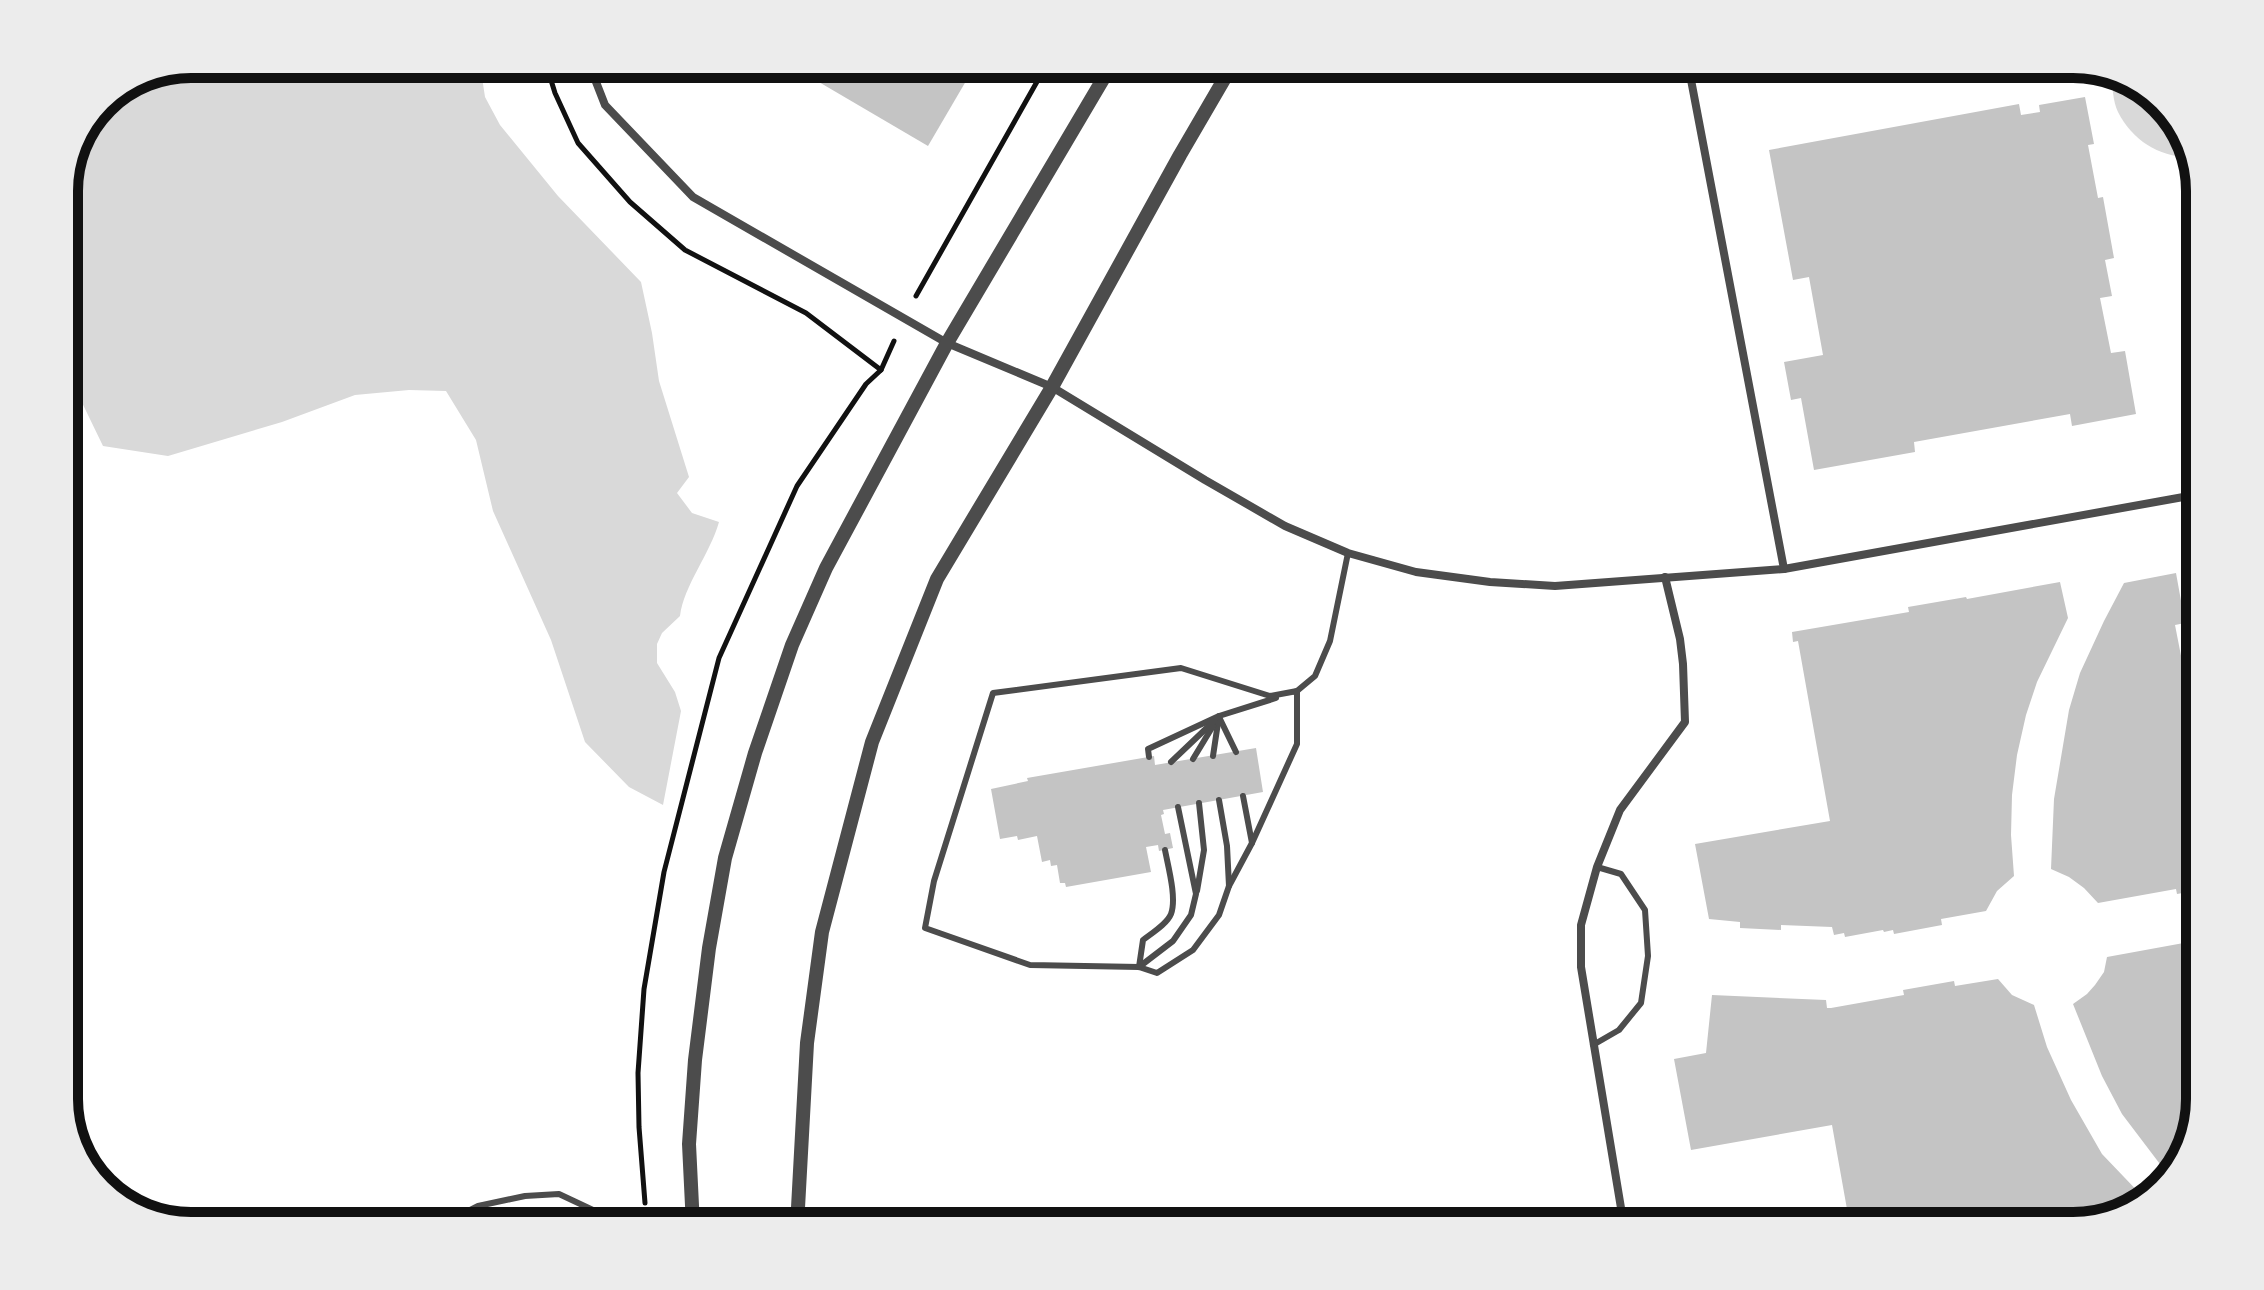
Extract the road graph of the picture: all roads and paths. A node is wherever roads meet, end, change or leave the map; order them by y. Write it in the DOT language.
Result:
graph roads {
  1 [pos="550,78"];
  2 [pos="594,78"];
  3 [pos="1104,78"];
  4 [pos="1225,78"];
  5 [pos="1691,78"];
  6 [pos="947,343"];
  7 [pos="881,370"];
  8 [pos="1052,387"];
  9 [pos="2186,497"];
  10 [pos="1348,553"];
  11 [pos="1784,569"];
  12 [pos="1665,577"];
  13 [pos="1297,691"];
  14 [pos="1219,716"];
  15 [pos="1236,752"];
  16 [pos="1213,756"];
  17 [pos="1149,757"];
  18 [pos="1193,759"];
  19 [pos="1171,762"];
  20 [pos="1243,796"];
  21 [pos="1219,800"];
  22 [pos="1199,803"];
  23 [pos="1178,807"];
  24 [pos="1252,843"];
  25 [pos="1165,850"];
  26 [pos="1597,867"];
  27 [pos="1229,886"];
  28 [pos="1196,894"];
  29 [pos="1139,967"];
  30 [pos="1593,1045"];
  31 [pos="466,1212"];
  32 [pos="597,1212"];
  33 [pos="692,1212"];
  34 [pos="798,1212"];
  35 [pos="1622,1212"];
  1 -- 7 [label="path"];
  2 -- 6 [label="street"];
  3 -- 6 [label="street"];
  4 -- 8 [label="street"];
  5 -- 11 [label="street"];
  6 -- 8 [label="street"];
  6 -- 33 [label="street"];
  8 -- 10 [label="street"];
  8 -- 34 [label="street"];
  9 -- 11 [label="street"];
  10 -- 12 [label="street"];
  10 -- 13 [label="lane"];
  11 -- 12 [label="street"];
  12 -- 26 [label="street"];
  13 -- 14 [label="lane"];
  13 -- 24 [label="lane"];
  13 -- 29 [label="lane"];
  14 -- 15 [label="lane"];
  14 -- 16 [label="lane"];
  14 -- 17 [label="lane"];
  14 -- 18 [label="lane"];
  14 -- 19 [label="lane"];
  20 -- 24 [label="lane"];
  21 -- 27 [label="lane"];
  22 -- 28 [label="lane"];
  23 -- 28 [label="lane"];
  24 -- 27 [label="lane"];
  25 -- 29 [label="lane"];
  26 -- 30 [label="street"];
  26 -- 30 [label="lane"];
  27 -- 29 [label="lane"];
  28 -- 29 [label="lane"];
  30 -- 35 [label="street"];
  31 -- 32 [label="lane"];
}
